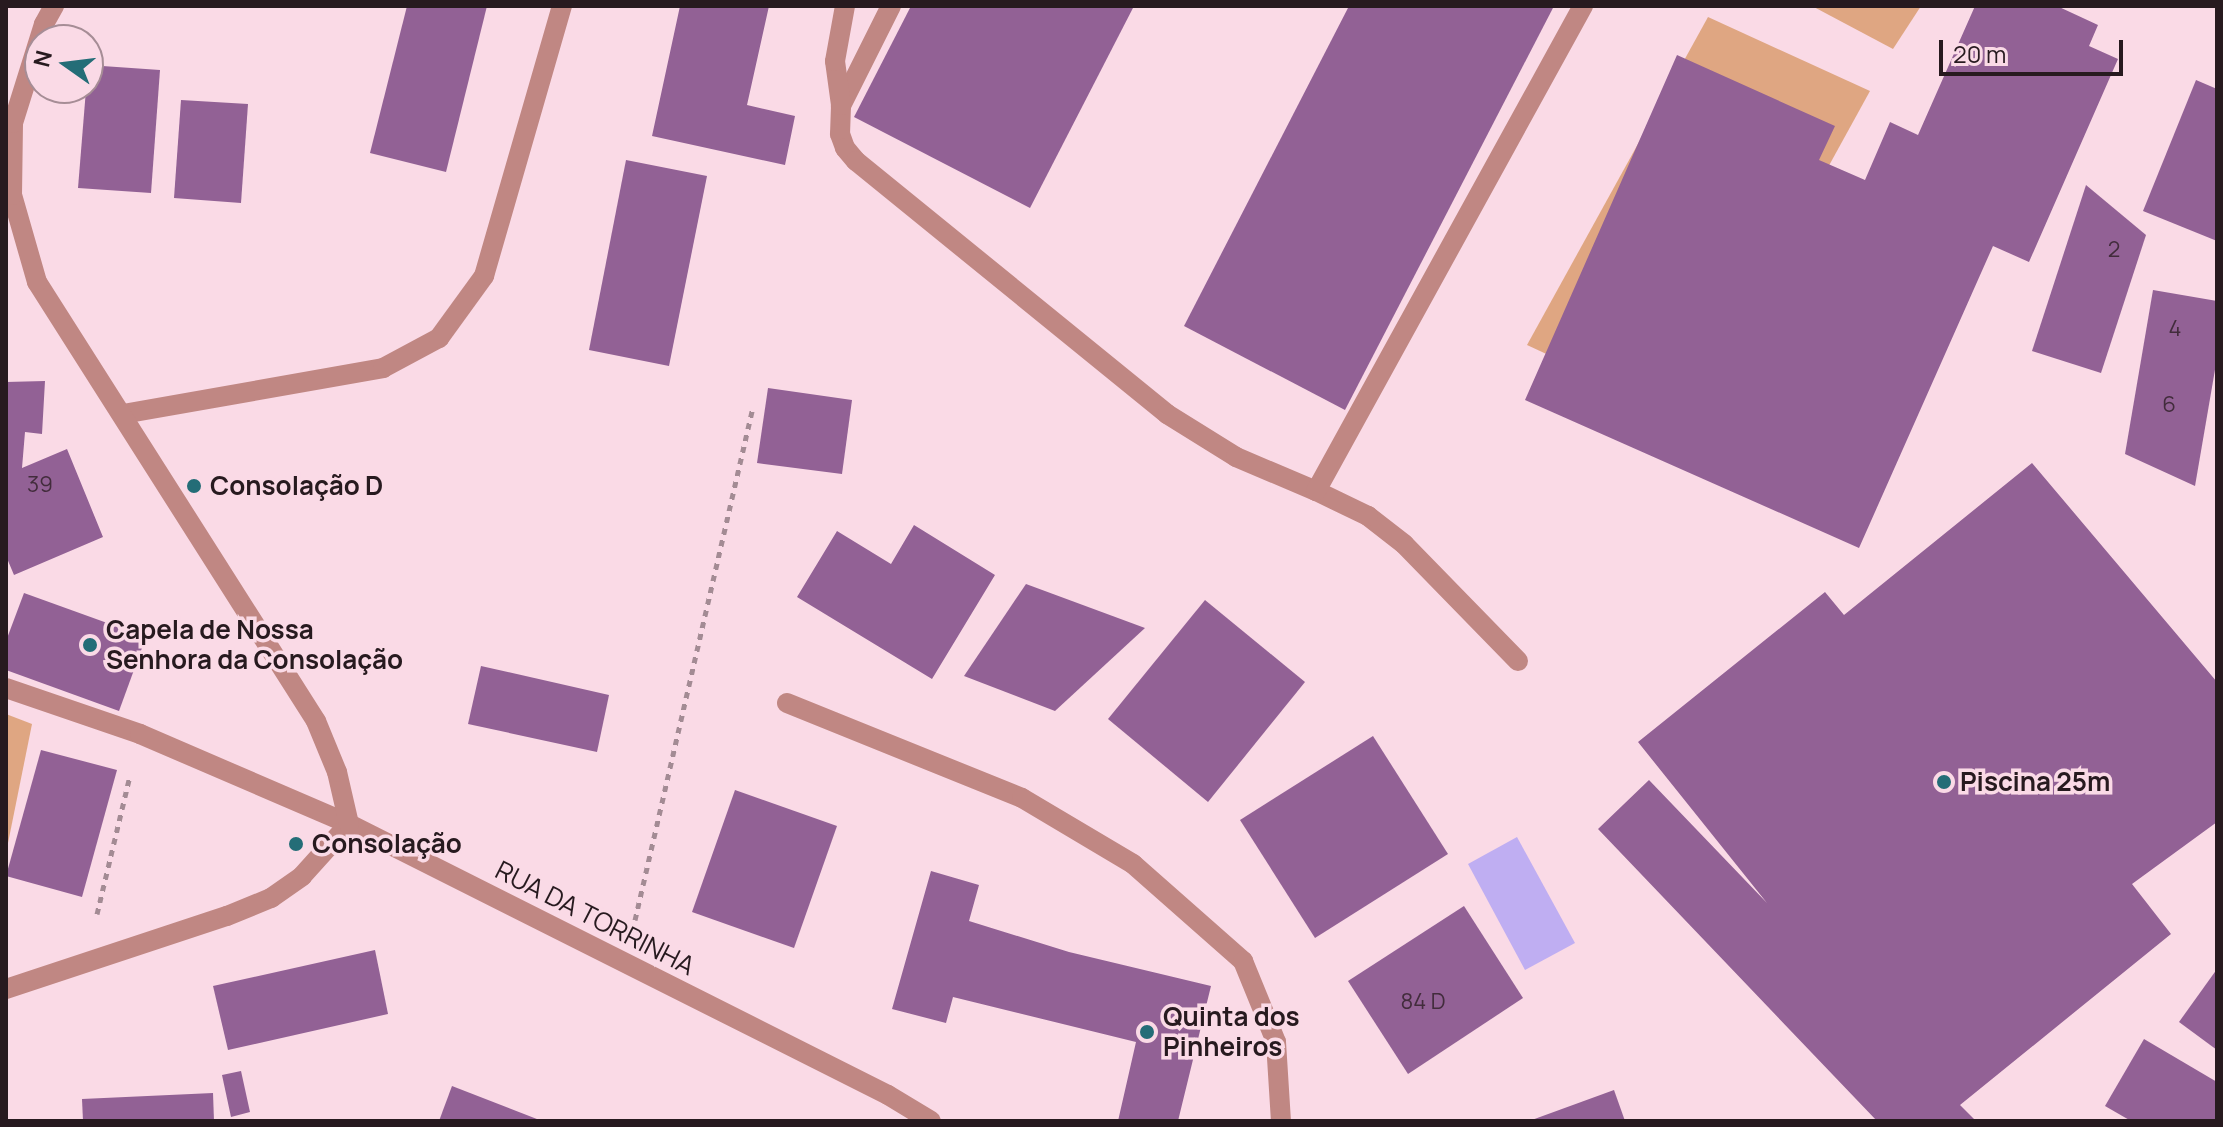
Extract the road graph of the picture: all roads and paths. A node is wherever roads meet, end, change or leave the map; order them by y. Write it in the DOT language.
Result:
graph roads {
  1 [pos="54,6"];
  2 [pos="562,6"];
  3 [pos="845,6"];
  4 [pos="891,6"];
  5 [pos="1583,6"];
  6 [pos="841,106"];
  7 [pos="753,407"];
  8 [pos="123,414"];
  9 [pos="1316,491"];
  10 [pos="1518,661"];
  11 [pos="6,688"];
  12 [pos="787,703"];
  13 [pos="140,734"];
  14 [pos="349,824"];
  15 [pos="625,962"];
  16 [pos="85,965"];
  17 [pos="6,989"];
  18 [pos="931,1121"];
  19 [pos="1281,1121"];
  1 -- 8 [label="street"];
  2 -- 8 [label="street"];
  3 -- 6 [label="street"];
  4 -- 6 [label="street"];
  5 -- 9 [label="street"];
  6 -- 9 [label="street"];
  7 -- 15 [label="path"];
  8 -- 14 [label="street"];
  9 -- 10 [label="street"];
  11 -- 13 [label="street, RUA DA TORRINHA"];
  12 -- 19 [label="street"];
  13 -- 14 [label="street, RUA DA TORRINHA"];
  13 -- 16 [label="path"];
  14 -- 15 [label="street, RUA DA TORRINHA"];
  14 -- 16 [label="street"];
  15 -- 18 [label="street, RUA DA TORRINHA"];
  16 -- 17 [label="street"];
}
